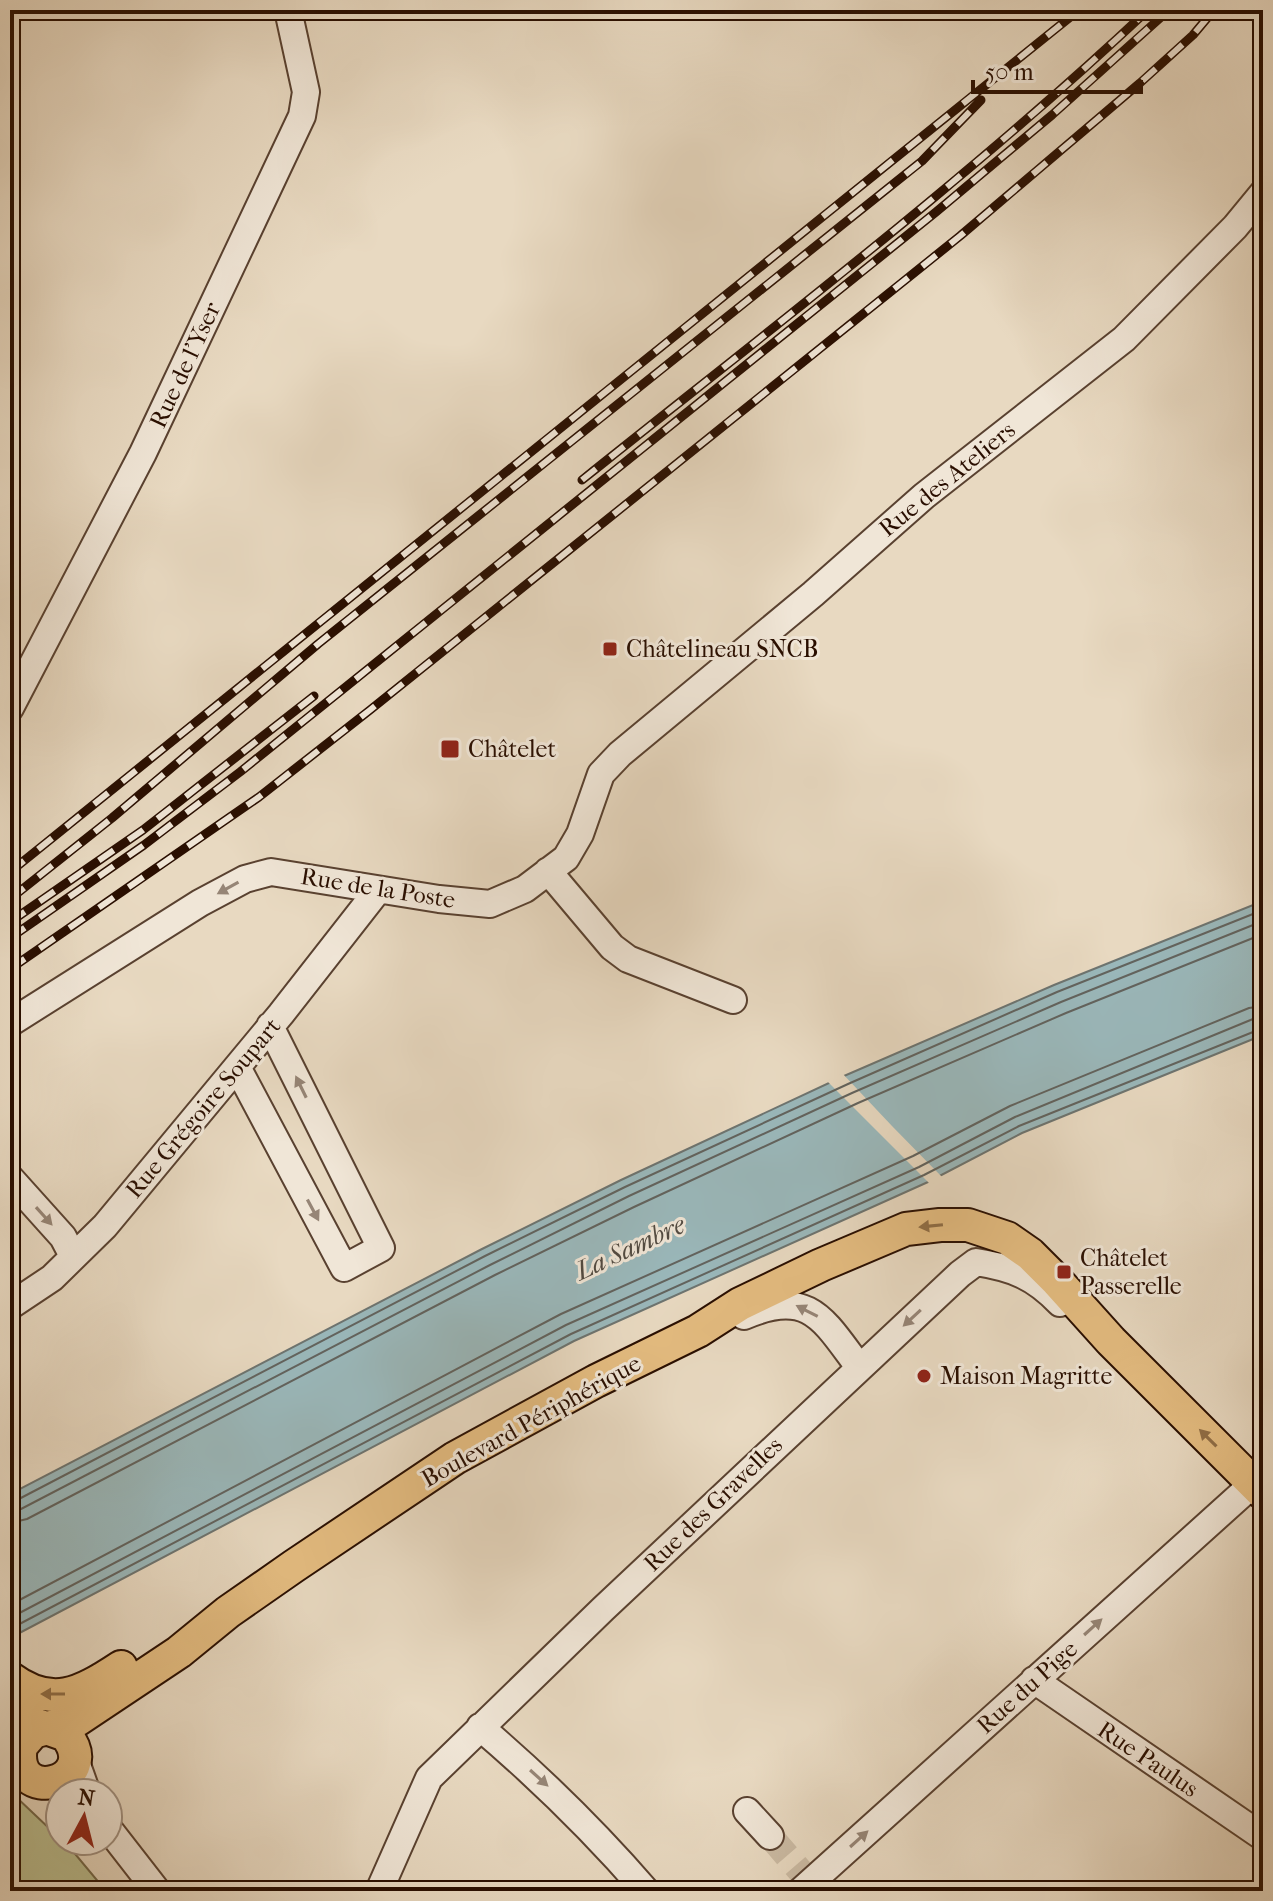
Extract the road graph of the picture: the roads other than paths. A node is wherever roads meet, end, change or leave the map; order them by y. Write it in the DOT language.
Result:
graph roads {
  1 [pos="288,10"];
  2 [pos="1263,193"];
  3 [pos="10,708"];
  4 [pos="548,871"];
  5 [pos="378,890"];
  6 [pos="733,1000"];
  7 [pos="10,1023"];
  8 [pos="270,1026"];
  9 [pos="237,1067"];
  10 [pos="327,1140"];
  11 [pos="286,1160"];
  12 [pos="10,1178"];
  13 [pos="73,1256"];
  14 [pos="10,1306"];
  15 [pos="698,1331"];
  16 [pos="1111,1341"];
  17 [pos="859,1367"];
  18 [pos="455,1458"];
  19 [pos="1260,1484"];
  20 [pos="10,1678"];
  21 [pos="1034,1680"];
  22 [pos="10,1699"];
  23 [pos="480,1727"];
  24 [pos="50,1728"];
  25 [pos="14,1744"];
  26 [pos="75,1759"];
  27 [pos="81,1777"];
  28 [pos="36,1785"];
  29 [pos="747,1811"];
  30 [pos="770,1836"];
  31 [pos="1263,1837"];
  32 [pos="124,1849"];
  33 [pos="108,1857"];
  34 [pos="804,1882"];
  35 [pos="134,1891"];
  36 [pos="157,1891"];
  37 [pos="379,1891"];
  38 [pos="646,1891"];
  1 -- 3 [label="street, Rue de l'Yser"];
  2 -- 4 [label="street, Rue des Ateliers"];
  4 -- 5 [label="street, Rue de la Poste"];
  4 -- 6 [label="street"];
  5 -- 7 [label="street, Rue de la Poste, one-way"];
  5 -- 8 [label="street, Rue Grégoire Soupart"];
  8 -- 9 [label="street, Rue Grégoire Soupart"];
  10 -- 8 [label="street, one-way"];
  9 -- 11 [label="street"];
  9 -- 13 [label="street, Rue Grégoire Soupart"];
  10 -- 11 [label="street"];
  11 -- 10 [label="street, one-way"];
  12 -- 13 [label="street, one-way"];
  13 -- 14 [label="street, Rue Grégoire Soupart"];
  16 -- 15 [label="main road, Boulevard Périphérique, one-way"];
  17 -- 15 [label="street, one-way"];
  15 -- 18 [label="main road, Boulevard Périphérique"];
  16 -- 17 [label="street, Rue des Gravelles, one-way"];
  19 -- 16 [label="main road, Boulevard Périphérique, one-way"];
  17 -- 23 [label="street, Rue des Gravelles"];
  18 -- 20 [label="main road, one-way"];
  18 -- 24 [label="main road, Boulevard Périphérique"];
  21 -- 19 [label="street, Rue du Pige, one-way"];
  21 -- 31 [label="street, Rue Paulus"];
  34 -- 21 [label="street, Rue du Pige, one-way"];
  22 -- 24 [label="main road"];
  23 -- 37 [label="street, Rue des Gravelles"];
  23 -- 38 [label="street, one-way"];
  24 -- 25 [label="main road, Boulevard Périphérique"];
  24 -- 26 [label="main road"];
  25 -- 28 [label="main road"];
  26 -- 27 [label="street"];
  26 -- 28 [label="main road"];
  29 -- 30 [label="street"];
  32 -- 36 [label="street"];
  33 -- 35 [label="street"];
}
